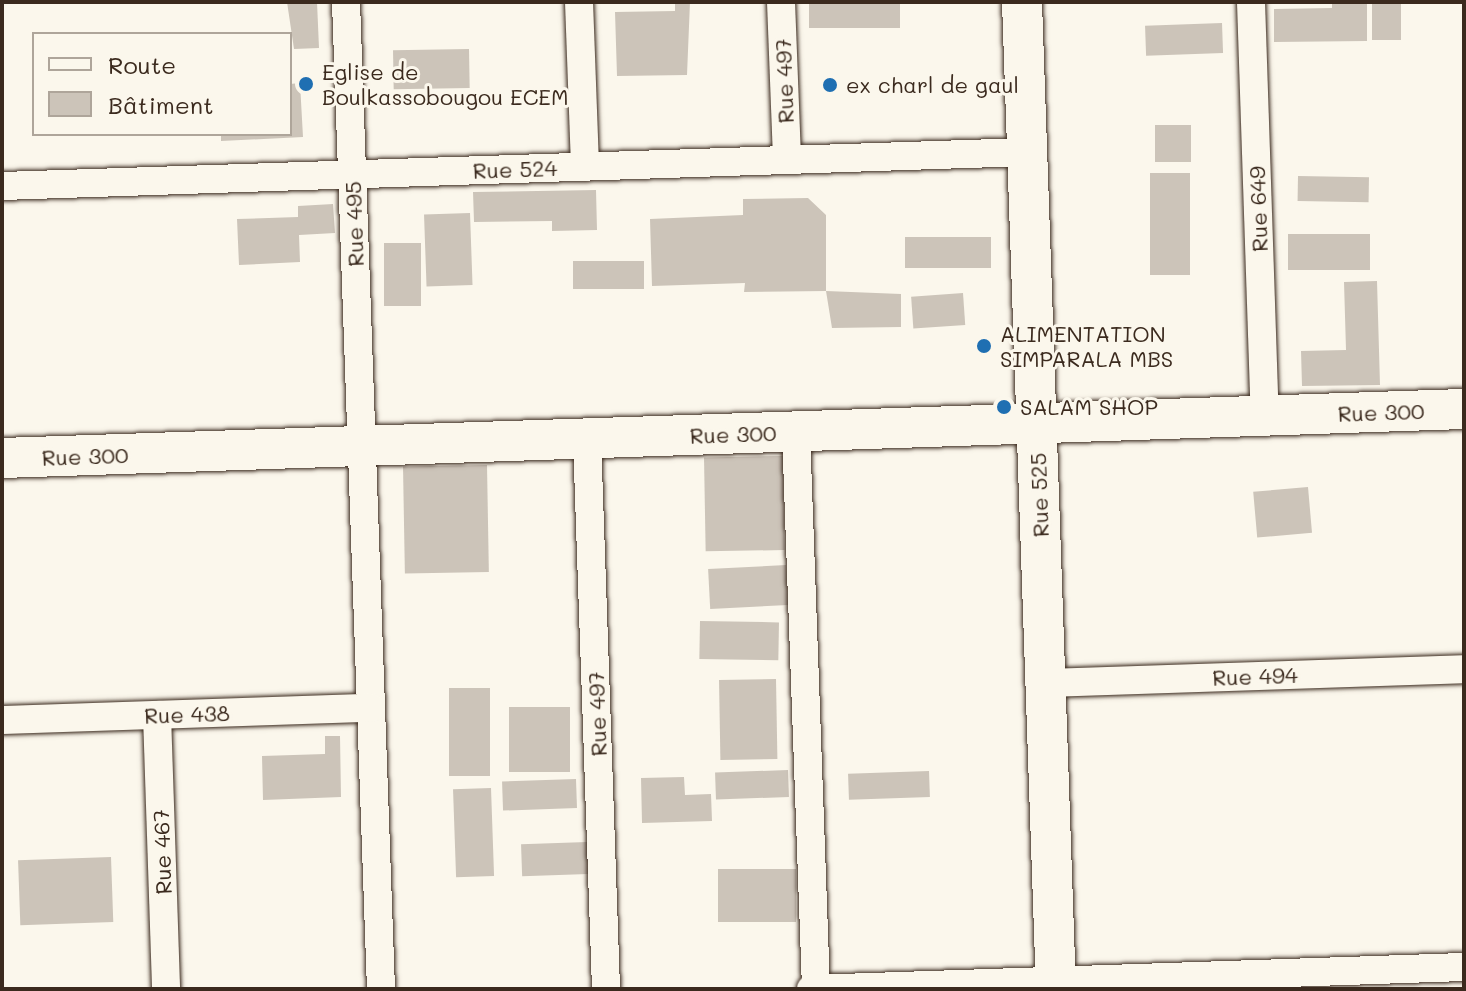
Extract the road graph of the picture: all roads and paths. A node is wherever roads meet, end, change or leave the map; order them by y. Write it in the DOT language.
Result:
graph roads {
  1 [pos="346,2"];
  2 [pos="579,2"];
  3 [pos="781,2"];
  4 [pos="1022,2"];
  5 [pos="1251,2"];
  6 [pos="1028,152"];
  7 [pos="787,159"];
  8 [pos="585,166"];
  9 [pos="352,174"];
  10 [pos="2,186"];
  11 [pos="1464,409"];
  12 [pos="1265,416"];
  13 [pos="1037,424"];
  14 [pos="796,432"];
  15 [pos="587,439"];
  16 [pos="363,447"];
  17 [pos="2,458"];
  18 [pos="1464,669"];
  19 [pos="1046,683"];
  20 [pos="371,708"];
  21 [pos="157,715"];
  22 [pos="2,720"];
  23 [pos="1464,967"];
  24 [pos="1237,982"];
  25 [pos="1056,985"];
  26 [pos="166,989"];
  27 [pos="381,989"];
  28 [pos="606,989"];
  29 [pos="813,989"];
  1 -- 9 [label="street, Rue 495"];
  2 -- 8 [label="street"];
  3 -- 7 [label="street, Rue 497"];
  4 -- 6 [label="street, Rue 525"];
  5 -- 12 [label="street, Rue 649"];
  6 -- 7 [label="street, Rue 524"];
  6 -- 13 [label="street, Rue 525"];
  7 -- 8 [label="street, Rue 524"];
  8 -- 9 [label="street, Rue 524"];
  9 -- 10 [label="street, Rue 524"];
  9 -- 16 [label="street, Rue 495"];
  11 -- 12 [label="street, Rue 300"];
  12 -- 13 [label="street, Rue 300"];
  13 -- 14 [label="street, Rue 300"];
  13 -- 19 [label="street, Rue 525"];
  14 -- 15 [label="street, Rue 300"];
  14 -- 29 [label="street"];
  15 -- 16 [label="street, Rue 300"];
  15 -- 28 [label="street, Rue 497"];
  16 -- 17 [label="street, Rue 300"];
  16 -- 20 [label="street, Rue 495"];
  18 -- 19 [label="street, Rue 494"];
  19 -- 25 [label="street, Rue 525"];
  20 -- 21 [label="street, Rue 438"];
  20 -- 27 [label="street, Rue 495"];
  21 -- 22 [label="street, Rue 438"];
  21 -- 26 [label="street, Rue 467"];
  23 -- 24 [label="street"];
  24 -- 25 [label="street"];
  25 -- 29 [label="street"];
}
